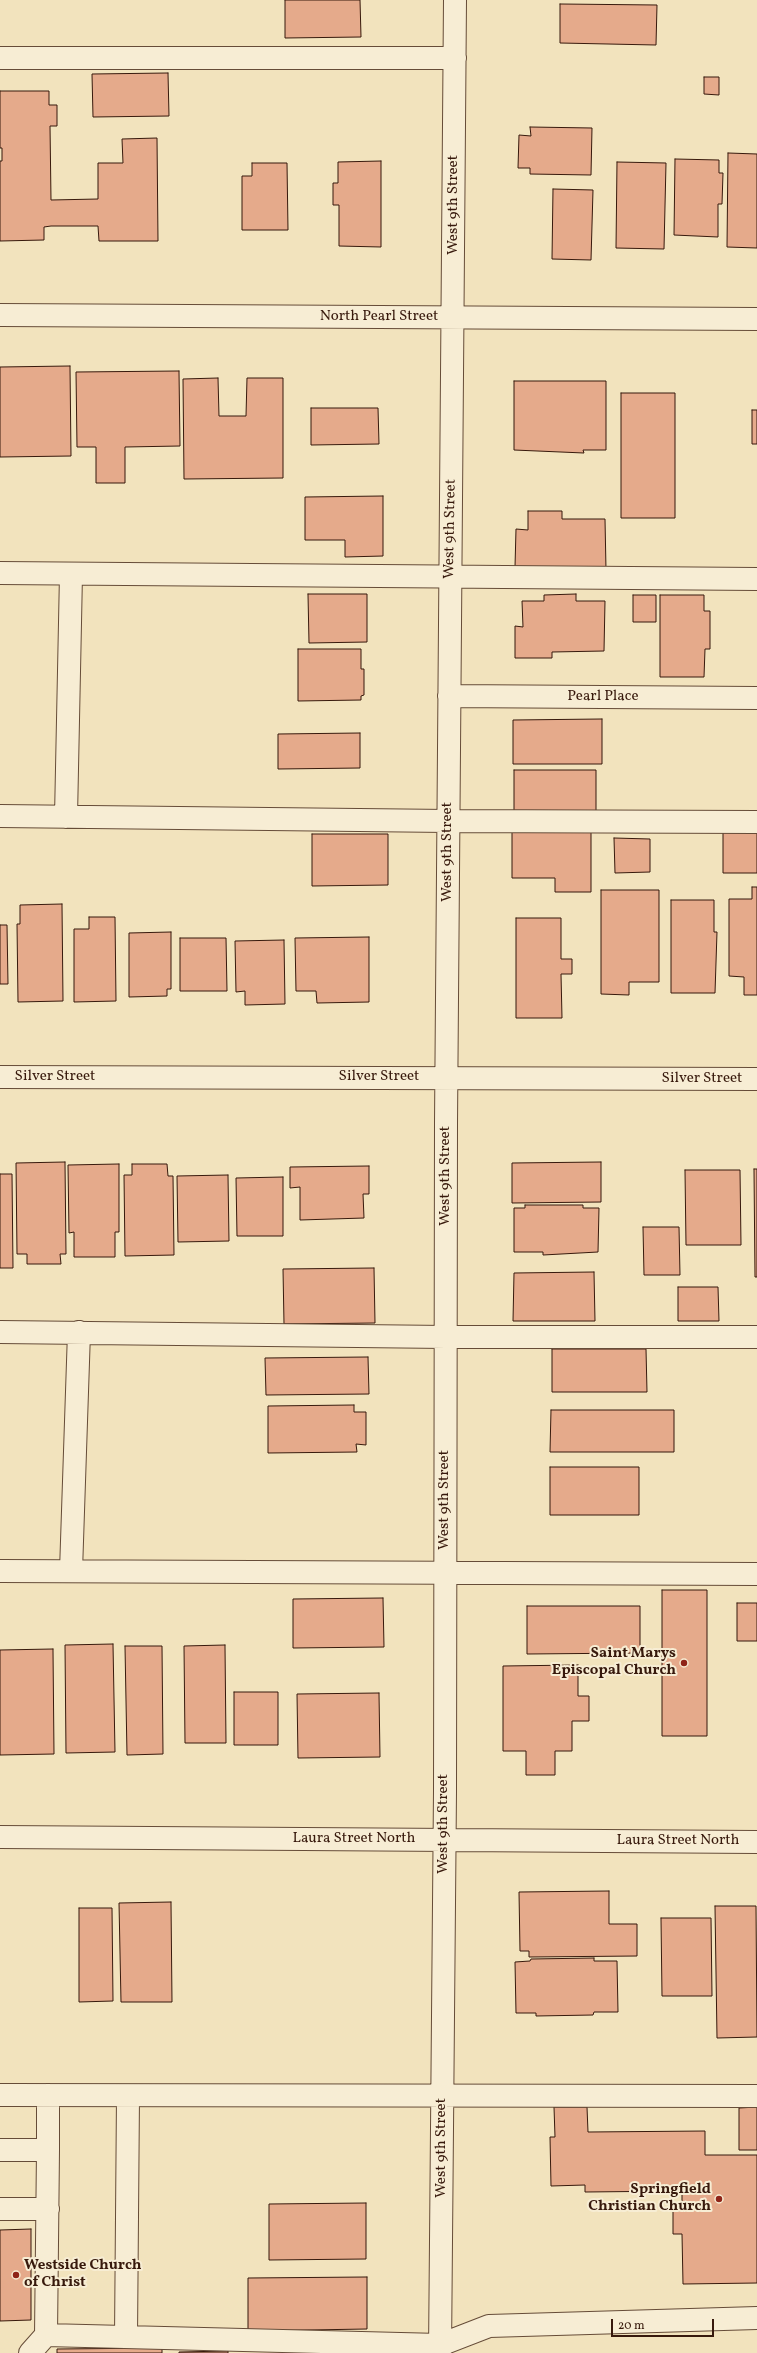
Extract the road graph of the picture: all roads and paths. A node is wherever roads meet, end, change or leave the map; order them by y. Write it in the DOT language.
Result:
graph roads {
  1 [pos="455,0"];
  2 [pos="0,58"];
  3 [pos="455,58"];
  4 [pos="0,315"];
  5 [pos="453,317"];
  6 [pos="757,319"];
  7 [pos="0,573"];
  8 [pos="71,574"];
  9 [pos="450,578"];
  10 [pos="757,579"];
  11 [pos="449,696"];
  12 [pos="757,698"];
  13 [pos="0,816"];
  14 [pos="66,816"];
  15 [pos="448,821"];
  16 [pos="757,822"];
  17 [pos="0,1077"];
  18 [pos="446,1077"];
  19 [pos="757,1079"];
  20 [pos="0,1332"];
  21 [pos="79,1332"];
  22 [pos="446,1337"];
  23 [pos="757,1337"];
  24 [pos="0,1571"];
  25 [pos="71,1572"];
  26 [pos="445,1573"];
  27 [pos="757,1574"];
  28 [pos="0,1837"];
  29 [pos="444,1840"];
  30 [pos="757,1842"];
  31 [pos="0,2095"];
  32 [pos="48,2096"];
  33 [pos="128,2096"];
  34 [pos="442,2096"];
  35 [pos="757,2096"];
  36 [pos="0,2150"];
  37 [pos="48,2150"];
  38 [pos="0,2209"];
  39 [pos="48,2210"];
  40 [pos="757,2318"];
  41 [pos="46,2335"];
  42 [pos="126,2337"];
  43 [pos="440,2349"];
  44 [pos="30,2353"];
  1 -- 3 [label="street, West 9th Street"];
  2 -- 3 [label="street"];
  3 -- 5 [label="street, West 9th Street"];
  4 -- 5 [label="street, North Pearl Street"];
  5 -- 6 [label="street, North Pearl Street"];
  5 -- 9 [label="street, West 9th Street"];
  7 -- 8 [label="street"];
  8 -- 9 [label="street"];
  8 -- 14 [label="street"];
  9 -- 10 [label="street"];
  9 -- 11 [label="street, West 9th Street"];
  11 -- 12 [label="street, Pearl Place"];
  11 -- 15 [label="street, West 9th Street"];
  13 -- 14 [label="street"];
  14 -- 15 [label="street"];
  15 -- 16 [label="street"];
  15 -- 18 [label="street, West 9th Street"];
  17 -- 18 [label="street, Silver Street"];
  18 -- 19 [label="street, Silver Street"];
  18 -- 22 [label="street, West 9th Street"];
  20 -- 21 [label="street"];
  21 -- 22 [label="street"];
  21 -- 25 [label="street"];
  22 -- 23 [label="street"];
  22 -- 26 [label="street, West 9th Street"];
  24 -- 25 [label="street"];
  25 -- 26 [label="street"];
  26 -- 27 [label="street"];
  26 -- 29 [label="street, West 9th Street"];
  28 -- 29 [label="street, Laura Street North"];
  29 -- 30 [label="street, Laura Street North"];
  29 -- 34 [label="street, West 9th Street"];
  31 -- 32 [label="street"];
  32 -- 33 [label="street"];
  32 -- 37 [label="street"];
  33 -- 34 [label="street"];
  33 -- 42 [label="street"];
  34 -- 35 [label="street"];
  34 -- 43 [label="street, West 9th Street"];
  36 -- 37 [label="street"];
  37 -- 39 [label="street"];
  38 -- 39 [label="street"];
  39 -- 41 [label="street"];
  40 -- 43 [label="street"];
  41 -- 42 [label="street"];
  41 -- 44 [label="street"];
  42 -- 43 [label="street"];
}
